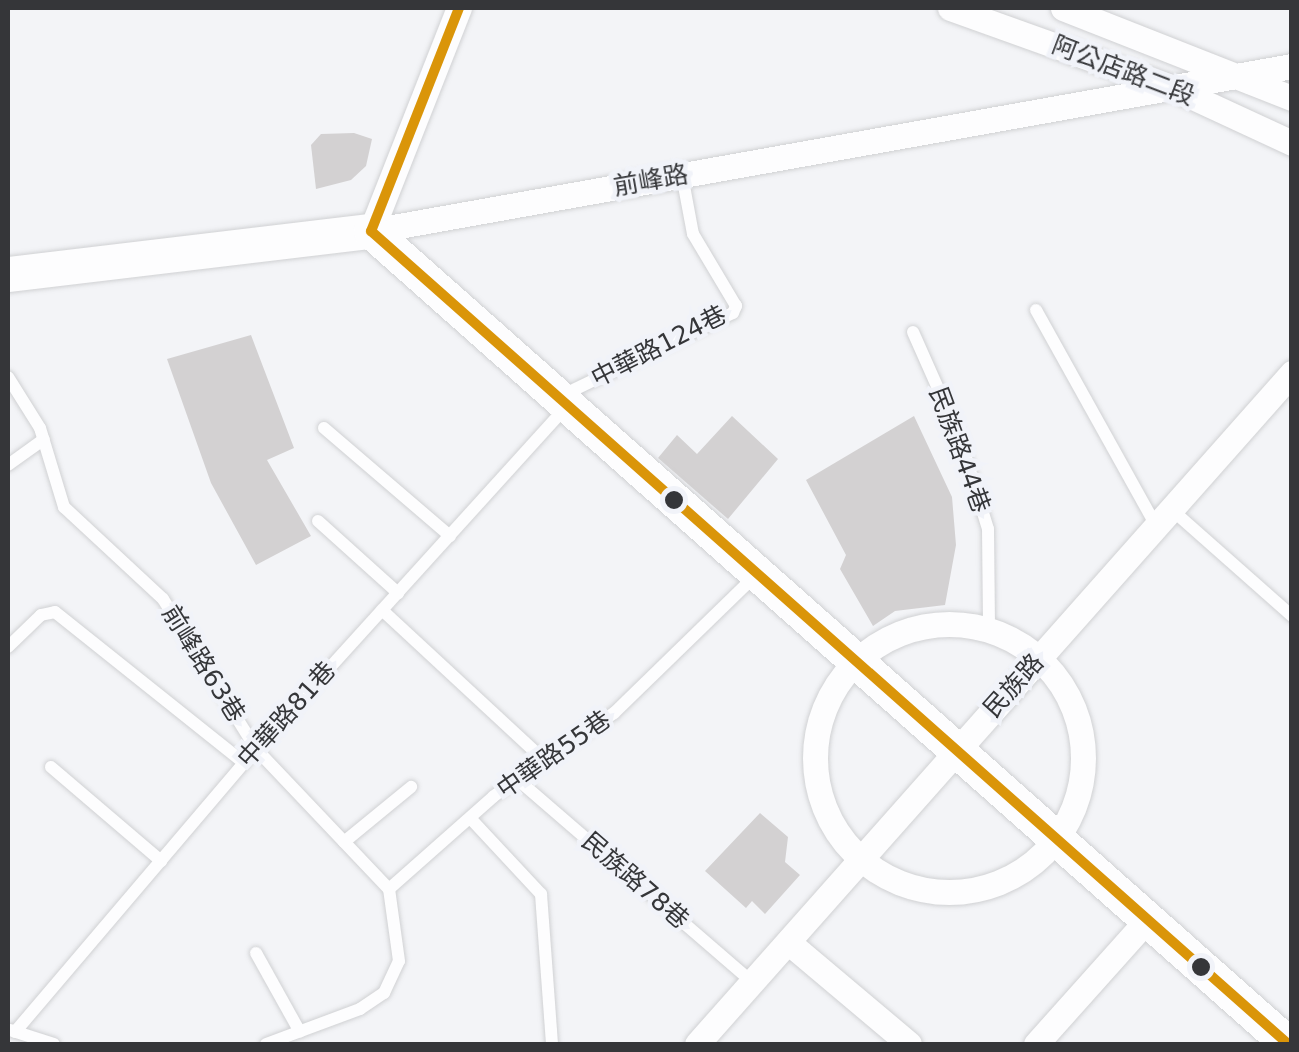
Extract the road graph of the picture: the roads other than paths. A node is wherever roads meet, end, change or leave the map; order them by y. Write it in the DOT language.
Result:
graph roads {
  1 [pos="950,8"];
  2 [pos="1063,8"];
  3 [pos="451,9"];
  4 [pos="1292,66"];
  5 [pos="1243,75"];
  6 [pos="1171,87"];
  7 [pos="1292,98"];
  8 [pos="1292,143"];
  9 [pos="682,175"];
  10 [pos="371,231"];
  11 [pos="8,274"];
  12 [pos="1036,310"];
  13 [pos="913,332"];
  14 [pos="1292,373"];
  15 [pos="8,377"];
  16 [pos="563,402"];
  17 [pos="324,428"];
  18 [pos="44,439"];
  19 [pos="8,464"];
  20 [pos="1163,518"];
  21 [pos="318,521"];
  22 [pos="450,536"];
  23 [pos="757,574"];
  24 [pos="398,592"];
  25 [pos="382,610"];
  26 [pos="1292,616"];
  27 [pos="988,631"];
  28 [pos="8,647"];
  29 [pos="1039,658"];
  30 [pos="856,661"];
  31 [pos="256,749"];
  32 [pos="957,750"];
  33 [pos="544,760"];
  34 [pos="244,763"];
  35 [pos="52,767"];
  36 [pos="518,779"];
  37 [pos="411,786"];
  38 [pos="471,818"];
  39 [pos="1057,840"];
  40 [pos="344,842"];
  41 [pos="161,860"];
  42 [pos="860,860"];
  43 [pos="389,890"];
  44 [pos="1147,920"];
  45 [pos="788,942"];
  46 [pos="256,952"];
  47 [pos="752,982"];
  48 [pos="11,1031"];
  49 [pos="300,1032"];
  50 [pos="54,1044"];
  51 [pos="266,1044"];
  52 [pos="552,1044"];
  53 [pos="697,1044"];
  54 [pos="908,1044"];
  55 [pos="1036,1044"];
  56 [pos="1288,1044"];
  1 -- 6 [label="street, 阿公店路二段"];
  2 -- 5 [label="street, 阿公店路二段"];
  3 -- 10 [label="street"];
  4 -- 5 [label="street, 前峰路"];
  5 -- 6 [label="street, 前峰路"];
  5 -- 7 [label="street, 阿公店路二段"];
  6 -- 8 [label="street, 阿公店路二段"];
  6 -- 9 [label="street, 前峰路"];
  9 -- 10 [label="street, 前峰路"];
  9 -- 16 [label="lane, 中華路124巷"];
  10 -- 11 [label="main road, 前峰路"];
  10 -- 16 [label="main road"];
  12 -- 20 [label="lane"];
  13 -- 27 [label="lane, 民族路44巷"];
  14 -- 20 [label="street, 民族路"];
  15 -- 18 [label="lane, 前峰路63巷"];
  16 -- 22 [label="lane, 中華路81巷"];
  16 -- 23 [label="main road"];
  17 -- 22 [label="lane"];
  18 -- 19 [label="lane"];
  18 -- 31 [label="lane, 前峰路63巷"];
  20 -- 26 [label="lane"];
  20 -- 29 [label="street, 民族路"];
  21 -- 24 [label="lane"];
  22 -- 24 [label="lane, 中華路81巷"];
  23 -- 30 [label="main road"];
  23 -- 33 [label="lane, 中華路55巷"];
  24 -- 25 [label="lane, 中華路81巷"];
  25 -- 31 [label="lane, 中華路81巷"];
  25 -- 33 [label="lane"];
  27 -- 29 [label="street"];
  27 -- 30 [label="street"];
  28 -- 34 [label="lane"];
  29 -- 32 [label="street, 民族路"];
  29 -- 39 [label="street"];
  30 -- 32 [label="main road"];
  30 -- 42 [label="street"];
  31 -- 34 [label="lane, 中華路81巷"];
  31 -- 40 [label="lane, 前峰路63巷"];
  32 -- 39 [label="main road"];
  32 -- 42 [label="street, 民族路"];
  33 -- 36 [label="lane, 中華路55巷"];
  34 -- 41 [label="lane, 中華路81巷"];
  35 -- 41 [label="lane"];
  36 -- 38 [label="lane, 中華路55巷"];
  36 -- 47 [label="lane, 民族路78巷"];
  37 -- 40 [label="lane"];
  38 -- 43 [label="lane, 中華路55巷"];
  38 -- 52 [label="lane"];
  39 -- 42 [label="street"];
  39 -- 44 [label="main road"];
  40 -- 43 [label="lane, 前峰路63巷"];
  41 -- 48 [label="lane, 中華路81巷"];
  42 -- 45 [label="street, 民族路"];
  43 -- 49 [label="lane"];
  44 -- 55 [label="street"];
  44 -- 56 [label="main road"];
  45 -- 47 [label="street, 民族路"];
  45 -- 54 [label="street"];
  46 -- 49 [label="lane"];
  47 -- 53 [label="street, 民族路"];
  48 -- 50 [label="lane"];
  49 -- 51 [label="lane"];
}
